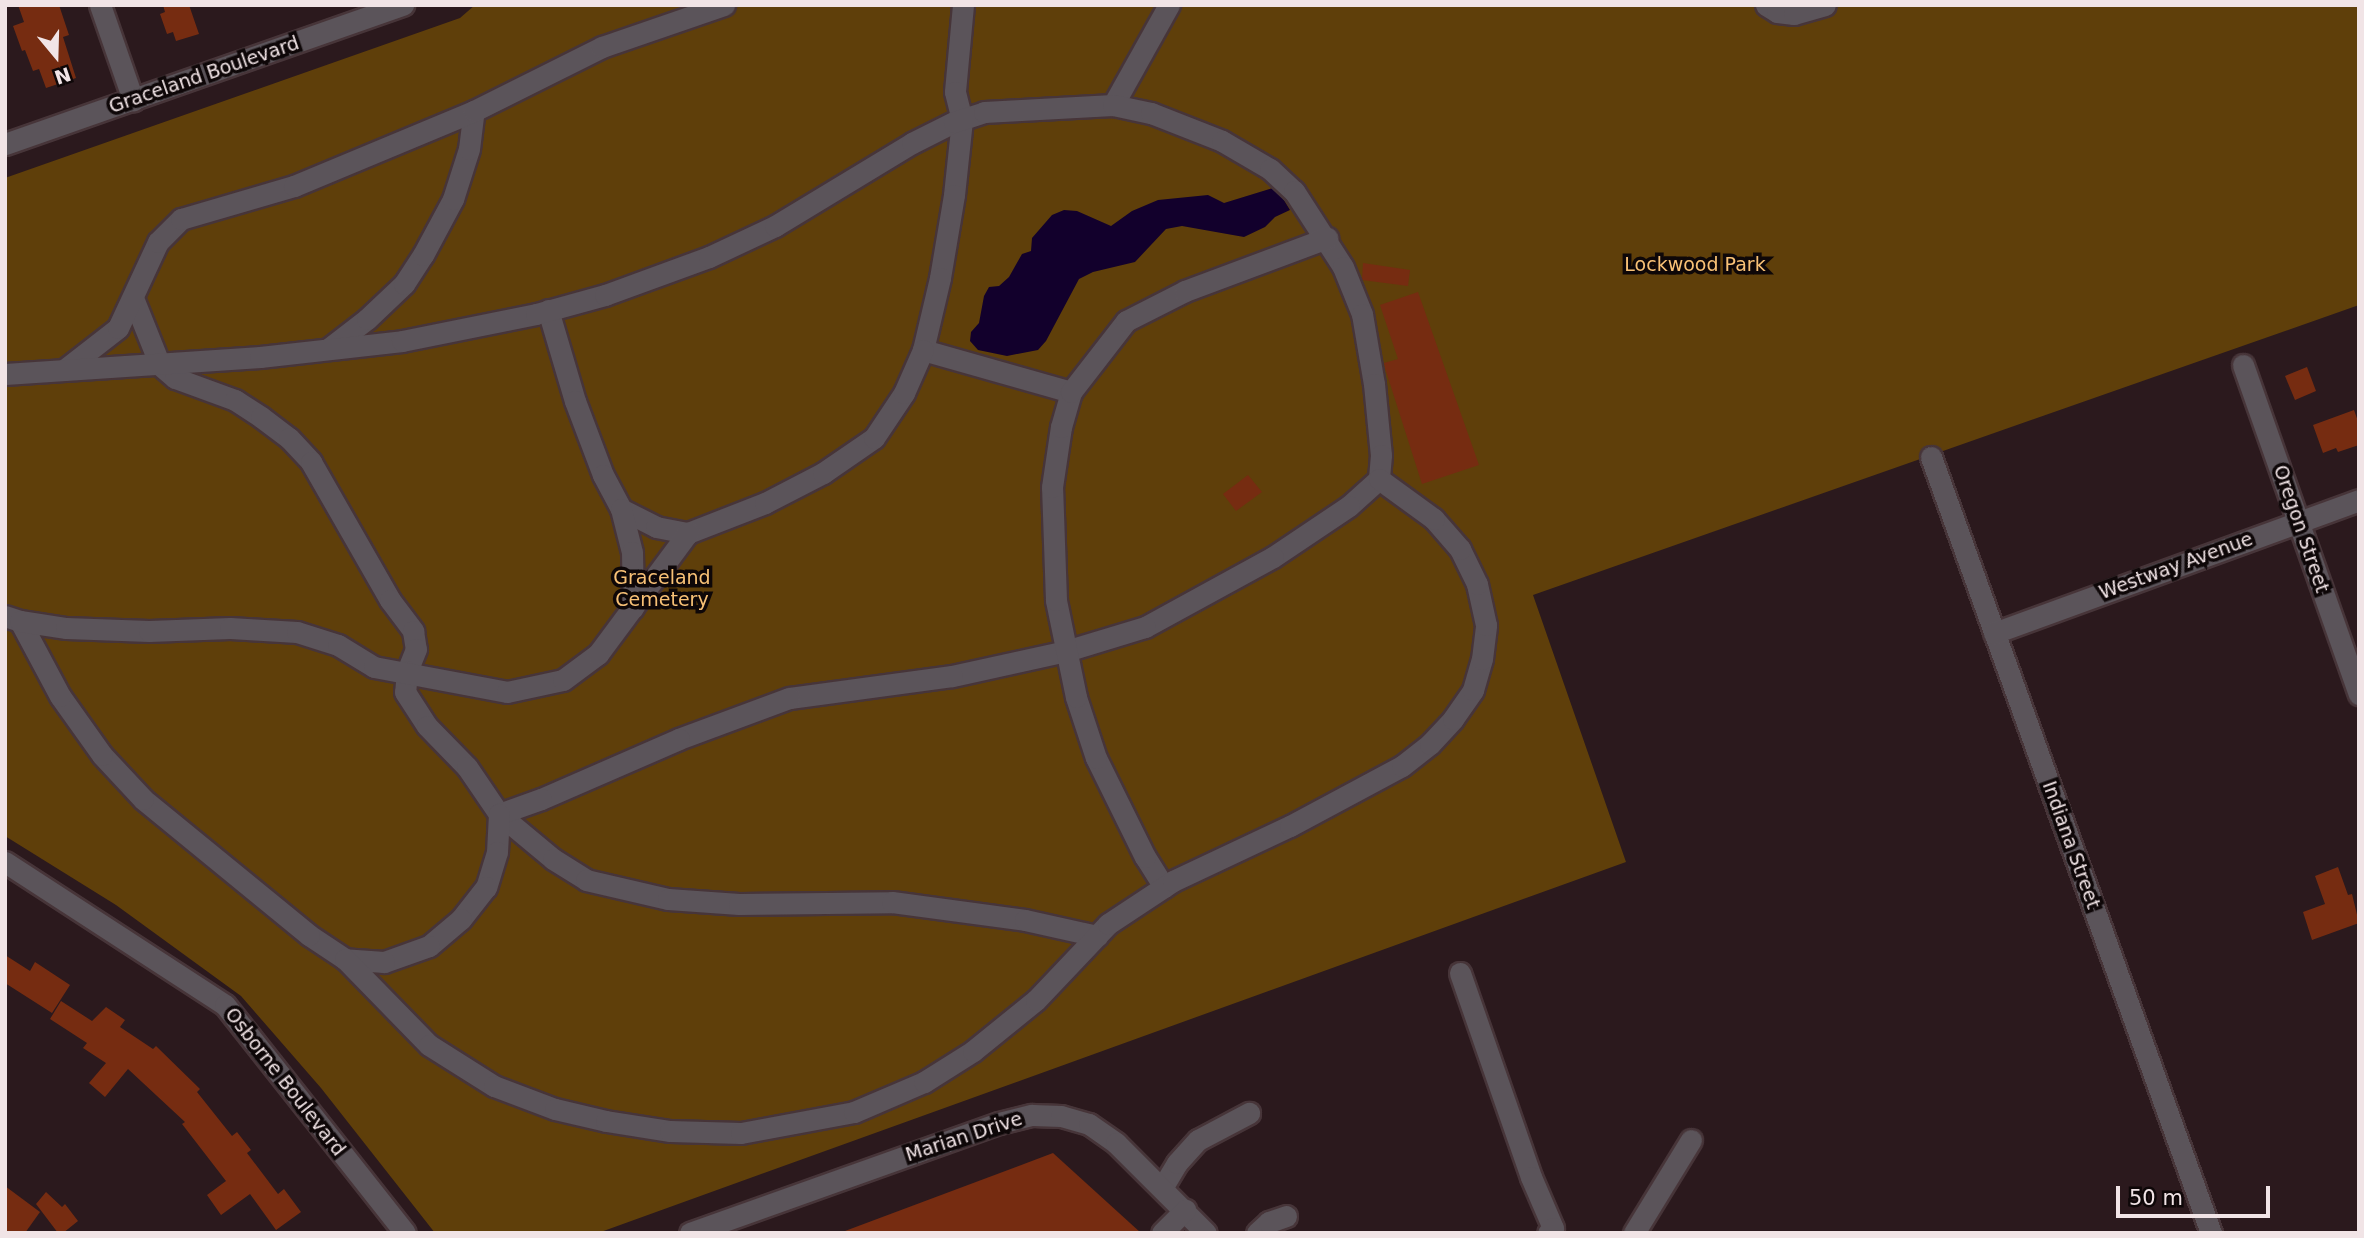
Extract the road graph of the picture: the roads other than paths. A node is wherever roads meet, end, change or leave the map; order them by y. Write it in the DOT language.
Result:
graph roads {
  1 [pos="100,5"];
  2 [pos="403,5"];
  3 [pos="724,5"];
  4 [pos="963,5"];
  5 [pos="1170,5"];
  6 [pos="1766,5"];
  7 [pos="1825,5"];
  8 [pos="133,100"];
  9 [pos="1113,105"];
  10 [pos="474,111"];
  11 [pos="962,120"];
  12 [pos="5,144"];
  13 [pos="1327,238"];
  14 [pos="134,298"];
  15 [pos="548,310"];
  16 [pos="327,350"];
  17 [pos="923,350"];
  18 [pos="160,365"];
  19 [pos="2243,365"];
  20 [pos="62,371"];
  21 [pos="5,374"];
  22 [pos="1071,392"];
  23 [pos="1931,457"];
  24 [pos="1378,479"];
  25 [pos="2359,500"];
  26 [pos="621,509"];
  27 [pos="2297,521"];
  28 [pos="688,533"];
  29 [pos="633,608"];
  30 [pos="12,618"];
  31 [pos="1994,633"];
  32 [pos="1066,651"];
  33 [pos="407,671"];
  34 [pos="2359,694"];
  35 [pos="499,814"];
  36 [pos="5,862"];
  37 [pos="1164,887"];
  38 [pos="1097,936"];
  39 [pos="345,959"];
  40 [pos="1460,973"];
  41 [pos="1249,1113"];
  42 [pos="1691,1140"];
  43 [pos="1162,1188"];
  44 [pos="1185,1210"];
  45 [pos="1286,1216"];
  46 [pos="405,1233"];
  47 [pos="690,1233"];
  48 [pos="1161,1233"];
  49 [pos="1206,1233"];
  50 [pos="1257,1233"];
  51 [pos="1548,1233"];
  52 [pos="1633,1233"];
  53 [pos="2211,1233"];
  1 -- 8 [label="street"];
  2 -- 8 [label="street, Graceland Boulevard"];
  3 -- 10 [label="street"];
  4 -- 11 [label="street"];
  5 -- 9 [label="street"];
  6 -- 7 [label="street"];
  8 -- 12 [label="street, Graceland Boulevard"];
  9 -- 11 [label="street"];
  9 -- 13 [label="street"];
  10 -- 14 [label="street"];
  10 -- 16 [label="street"];
  11 -- 15 [label="street"];
  11 -- 17 [label="street"];
  13 -- 22 [label="street"];
  13 -- 24 [label="street"];
  14 -- 18 [label="street"];
  14 -- 20 [label="street"];
  15 -- 16 [label="street"];
  15 -- 26 [label="street"];
  16 -- 18 [label="street"];
  17 -- 22 [label="street"];
  17 -- 28 [label="street"];
  18 -- 20 [label="street"];
  18 -- 33 [label="street"];
  19 -- 27 [label="street, Oregon Street"];
  20 -- 21 [label="street"];
  22 -- 32 [label="street"];
  23 -- 31 [label="street, Indiana Street"];
  24 -- 32 [label="street"];
  24 -- 37 [label="street"];
  25 -- 27 [label="street, Westway Avenue"];
  26 -- 28 [label="street"];
  26 -- 29 [label="street"];
  27 -- 31 [label="street, Westway Avenue"];
  27 -- 34 [label="street, Oregon Street"];
  28 -- 29 [label="street"];
  29 -- 33 [label="street"];
  30 -- 33 [label="street"];
  30 -- 39 [label="street"];
  31 -- 53 [label="street, Indiana Street"];
  32 -- 35 [label="street"];
  32 -- 37 [label="street"];
  33 -- 35 [label="street"];
  35 -- 38 [label="street"];
  35 -- 39 [label="street"];
  36 -- 46 [label="street, Osborne Boulevard"];
  37 -- 38 [label="street"];
  38 -- 39 [label="street"];
  40 -- 51 [label="street"];
  41 -- 43 [label="street"];
  42 -- 52 [label="street"];
  43 -- 44 [label="street, Marian Drive"];
  43 -- 47 [label="street, Marian Drive"];
  44 -- 48 [label="street"];
  44 -- 49 [label="street, Marian Drive"];
  45 -- 50 [label="street"];
}
